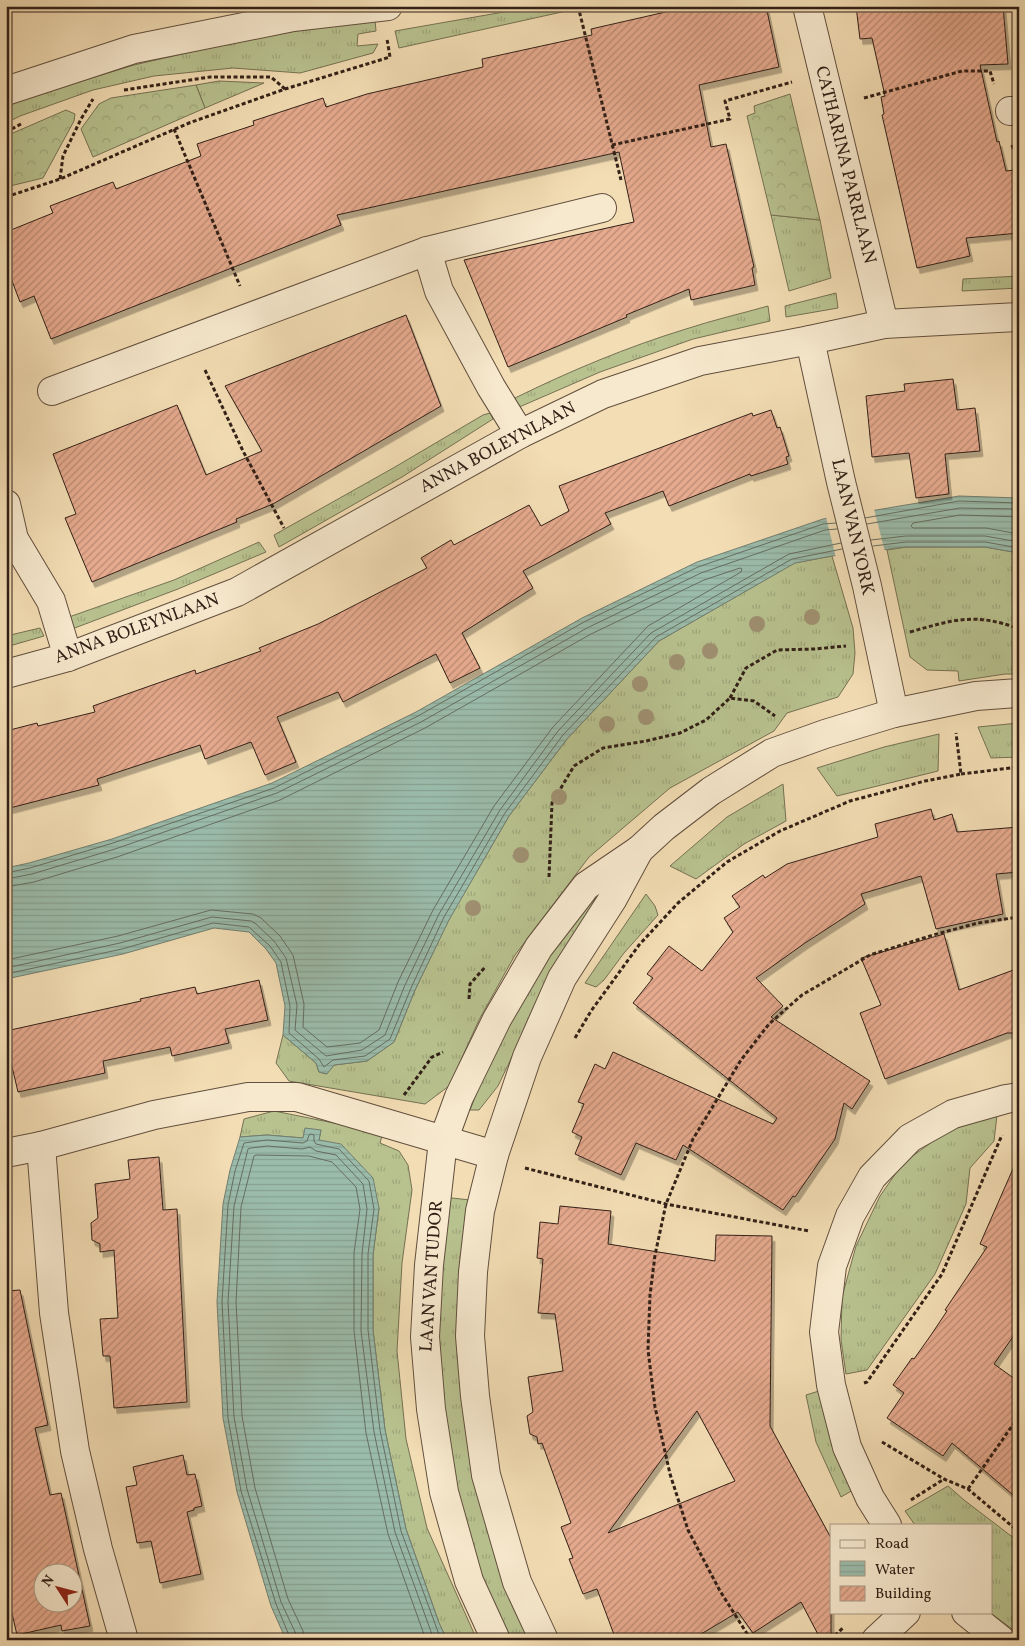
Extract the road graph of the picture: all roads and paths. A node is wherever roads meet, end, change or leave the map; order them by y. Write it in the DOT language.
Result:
graph roads {
  1 [pos="388,6"];
  2 [pos="578,6"];
  3 [pos="807,6"];
  4 [pos="383,7"];
  5 [pos="822,74"];
  6 [pos="995,88"];
  7 [pos="285,89"];
  8 [pos="6,90"];
  9 [pos="123,90"];
  10 [pos="85,99"];
  11 [pos="830,105"];
  12 [pos="30,120"];
  13 [pos="174,129"];
  14 [pos="6,132"];
  15 [pos="1011,141"];
  16 [pos="612,145"];
  17 [pos="1019,176"];
  18 [pos="60,179"];
  19 [pos="6,197"];
  20 [pos="602,208"];
  21 [pos="427,251"];
  22 [pos="253,316"];
  23 [pos="1019,317"];
  24 [pos="884,324"];
  25 [pos="192,339"];
  26 [pos="810,340"];
  27 [pos="52,391"];
  28 [pos="520,434"];
  29 [pos="6,504"];
  30 [pos="299,557"];
  31 [pos="1019,629"];
  32 [pos="907,634"];
  33 [pos="879,642"];
  34 [pos="68,657"];
  35 [pos="6,674"];
  36 [pos="1019,693"];
  37 [pos="730,698"];
  38 [pos="953,701"];
  39 [pos="894,713"];
  40 [pos="1019,767"];
  41 [pos="961,774"];
  42 [pos="639,850"];
  43 [pos="1019,917"];
  44 [pos="572,1042"];
  45 [pos="1012,1098"];
  46 [pos="443,1141"];
  47 [pos="41,1146"];
  48 [pos="6,1153"];
  49 [pos="494,1155"];
  50 [pos="522,1167"];
  51 [pos="666,1204"];
  52 [pos="842,1237"];
  53 [pos="831,1385"];
  54 [pos="1019,1416"];
  55 [pos="880,1440"];
  56 [pos="944,1479"];
  57 [pos="968,1489"];
  58 [pos="885,1522"];
  59 [pos="1019,1532"];
  60 [pos="904,1614"];
  61 [pos="968,1614"];
  62 [pos="124,1640"];
  63 [pos="496,1640"];
  64 [pos="544,1640"];
  65 [pos="751,1640"];
  66 [pos="876,1640"];
  67 [pos="1001,1640"];
  1 -- 4 [label="street"];
  2 -- 16 [label="path"];
  3 -- 5 [label="street, CATHARINA PARRLAAN"];
  4 -- 7 [label="path"];
  4 -- 8 [label="street"];
  5 -- 11 [label="street, CATHARINA PARRLAAN"];
  5 -- 16 [label="path"];
  6 -- 11 [label="path"];
  7 -- 9 [label="path"];
  7 -- 13 [label="path"];
  10 -- 18 [label="path"];
  11 -- 24 [label="street, CATHARINA PARRLAAN"];
  12 -- 14 [label="path"];
  13 -- 18 [label="path"];
  13 -- 22 [label="path"];
  15 -- 17 [label="path"];
  16 -- 20 [label="path"];
  18 -- 19 [label="path"];
  20 -- 21 [label="street"];
  21 -- 22 [label="street"];
  21 -- 28 [label="street"];
  22 -- 25 [label="street"];
  23 -- 24 [label="street, ANNA BOLEYNLAAN"];
  24 -- 26 [label="street, ANNA BOLEYNLAAN"];
  25 -- 27 [label="street"];
  25 -- 30 [label="path"];
  26 -- 28 [label="street, ANNA BOLEYNLAAN"];
  26 -- 33 [label="street, LAAN VAN YORK"];
  28 -- 30 [label="street, ANNA BOLEYNLAAN"];
  29 -- 34 [label="street"];
  30 -- 34 [label="street, ANNA BOLEYNLAAN"];
  31 -- 32 [label="path"];
  33 -- 37 [label="path"];
  33 -- 39 [label="street, LAAN VAN YORK"];
  34 -- 35 [label="street, ANNA BOLEYNLAAN"];
  36 -- 38 [label="street, LAAN VAN TUDOR"];
  38 -- 39 [label="street, LAAN VAN TUDOR"];
  38 -- 41 [label="path"];
  39 -- 42 [label="street, LAAN VAN TUDOR"];
  40 -- 41 [label="path"];
  41 -- 44 [label="path"];
  42 -- 46 [label="street, LAAN VAN TUDOR"];
  42 -- 49 [label="street, LAAN VAN TUDOR"];
  43 -- 51 [label="path"];
  45 -- 52 [label="street"];
  45 -- 53 [label="path"];
  46 -- 47 [label="street"];
  46 -- 49 [label="street"];
  46 -- 63 [label="street, LAAN VAN TUDOR"];
  47 -- 48 [label="street"];
  47 -- 62 [label="street"];
  49 -- 64 [label="street, LAAN VAN TUDOR"];
  50 -- 51 [label="path"];
  51 -- 52 [label="path"];
  51 -- 65 [label="path"];
  52 -- 53 [label="street"];
  53 -- 58 [label="street"];
  54 -- 57 [label="path"];
  55 -- 56 [label="path"];
  56 -- 57 [label="path"];
  56 -- 58 [label="path"];
  57 -- 59 [label="path"];
  60 -- 66 [label="street"];
  61 -- 67 [label="street"];
}
